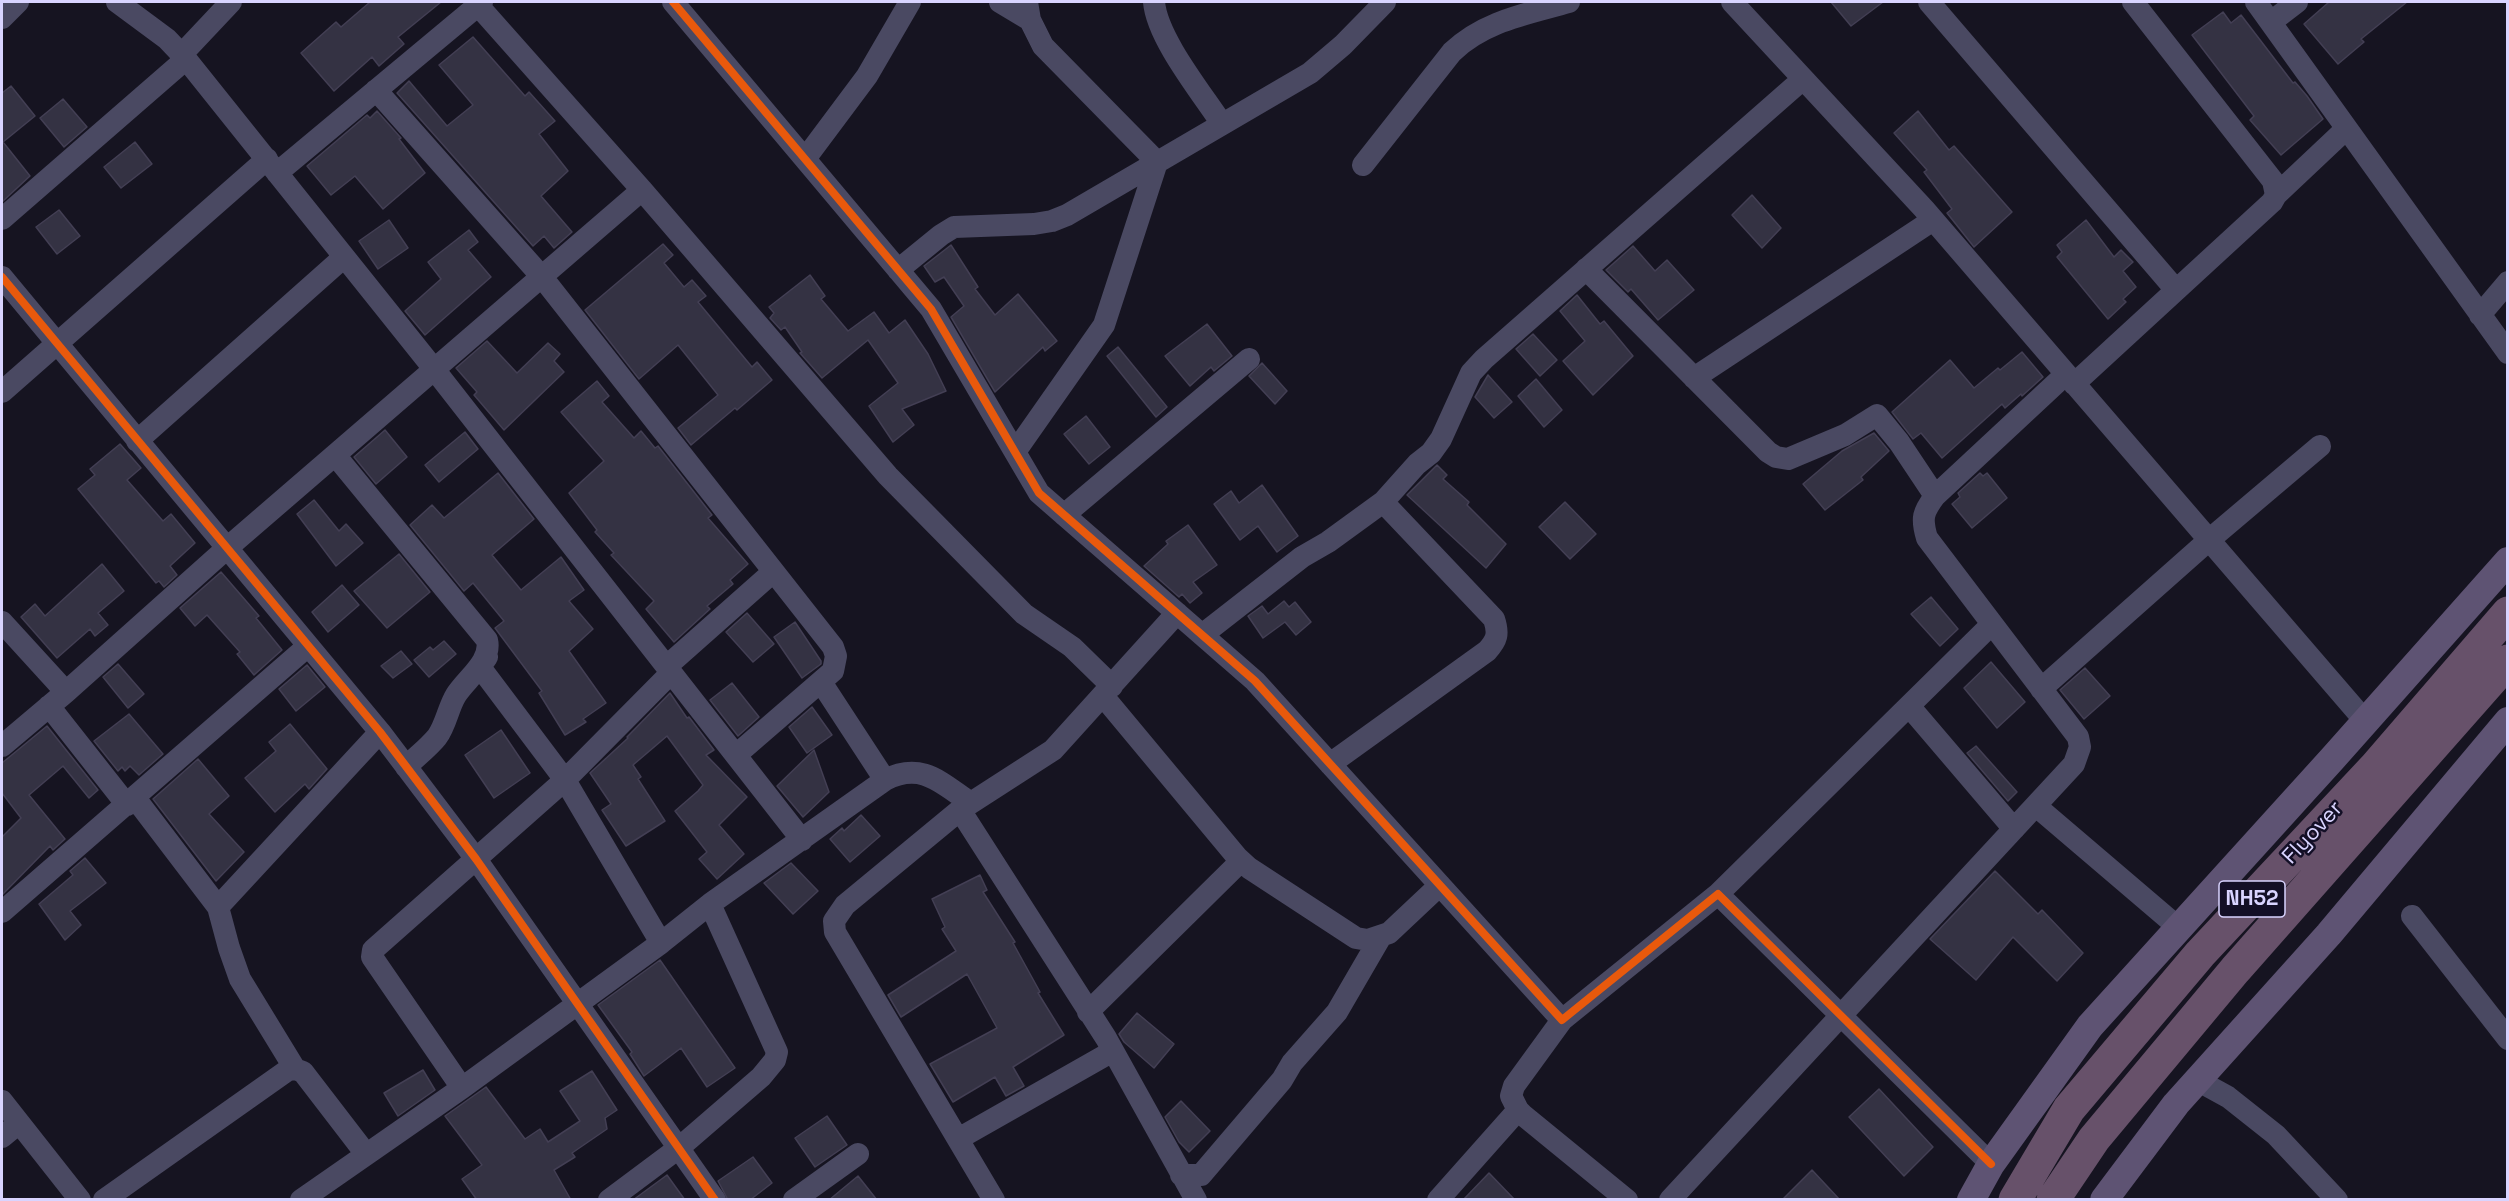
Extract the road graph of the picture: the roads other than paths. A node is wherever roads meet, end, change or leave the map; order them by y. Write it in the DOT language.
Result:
graph roads {
  1 [pos="18,2"];
  2 [pos="117,2"];
  3 [pos="231,2"];
  4 [pos="910,2"];
  5 [pos="1000,2"];
  6 [pos="1154,2"];
  7 [pos="1385,2"];
  8 [pos="1569,2"];
  9 [pos="1732,2"];
  10 [pos="1929,2"];
  11 [pos="2133,2"];
  12 [pos="2256,2"];
  13 [pos="2297,2"];
  14 [pos="478,3"];
  15 [pos="681,5"];
  16 [pos="1029,11"];
  17 [pos="2,18"];
  18 [pos="2271,22"];
  19 [pos="184,56"];
  20 [pos="1803,79"];
  21 [pos="376,90"];
  22 [pos="1222,124"];
  23 [pos="2346,129"];
  24 [pos="805,159"];
  25 [pos="1157,162"];
  26 [pos="1363,165"];
  27 [pos="272,166"];
  28 [pos="642,190"];
  29 [pos="2276,195"];
  30 [pos="2,219"];
  31 [pos="1933,220"];
  32 [pos="344,256"];
  33 [pos="1586,269"];
  34 [pos="898,270"];
  35 [pos="2,277"];
  36 [pos="542,277"];
  37 [pos="2508,282"];
  38 [pos="2176,290"];
  39 [pos="2480,315"];
  40 [pos="56,343"];
  41 [pos="2508,353"];
  42 [pos="1249,360"];
  43 [pos="434,369"];
  44 [pos="1694,378"];
  45 [pos="2070,379"];
  46 [pos="2,392"];
  47 [pos="137,441"];
  48 [pos="2320,446"];
  49 [pos="1015,452"];
  50 [pos="335,455"];
  51 [pos="1935,496"];
  52 [pos="1383,502"];
  53 [pos="1064,515"];
  54 [pos="2209,540"];
  55 [pos="226,549"];
  56 [pos="2508,561"];
  57 [pos="773,572"];
  58 [pos="1177,613"];
  59 [pos="2508,613"];
  60 [pos="2,622"];
  61 [pos="1992,624"];
  62 [pos="1202,635"];
  63 [pos="308,646"];
  64 [pos="487,657"];
  65 [pos="2508,661"];
  66 [pos="669,670"];
  67 [pos="821,682"];
  68 [pos="2041,689"];
  69 [pos="1107,691"];
  70 [pos="57,699"];
  71 [pos="1909,706"];
  72 [pos="2508,721"];
  73 [pos="2366,722"];
  74 [pos="380,732"];
  75 [pos="2,746"];
  76 [pos="736,755"];
  77 [pos="1330,764"];
  78 [pos="406,767"];
  79 [pos="564,780"];
  80 [pos="885,780"];
  81 [pos="131,801"];
  82 [pos="965,806"];
  83 [pos="2036,806"];
  84 [pos="2014,829"];
  85 [pos="802,840"];
  86 [pos="476,859"];
  87 [pos="1241,861"];
  88 [pos="1440,885"];
  89 [pos="1718,894"];
  90 [pos="710,904"];
  91 [pos="218,907"];
  92 [pos="2,912"];
  93 [pos="2412,916"];
  94 [pos="2179,928"];
  95 [pos="1380,938"];
  96 [pos="661,943"];
  97 [pos="577,1004"];
  98 [pos="1088,1012"];
  99 [pos="1840,1015"];
  100 [pos="1562,1020"];
  101 [pos="2508,1039"];
  102 [pos="1113,1051"];
  103 [pos="295,1069"];
  104 [pos="2198,1080"];
  105 [pos="462,1088"];
  106 [pos="2,1101"];
  107 [pos="1518,1110"];
  108 [pos="10,1130"];
  109 [pos="958,1139"];
  110 [pos="680,1146"];
  111 [pos="366,1154"];
  112 [pos="858,1154"];
  113 [pos="1991,1164"];
  114 [pos="1181,1175"];
  115 [pos="1603,1192"];
  116 [pos="80,1200"];
  117 [pos="104,1200"];
  118 [pos="301,1200"];
  119 [pos="609,1200"];
  120 [pos="715,1200"];
  121 [pos="794,1200"];
  122 [pos="994,1200"];
  123 [pos="1196,1200"];
  124 [pos="1438,1200"];
  125 [pos="1627,1200"];
  126 [pos="1670,1200"];
  127 [pos="1971,1200"];
  128 [pos="2016,1200"];
  129 [pos="2053,1200"];
  130 [pos="2104,1200"];
  131 [pos="2337,1200"];
  1 -- 17 [label="street"];
  2 -- 19 [label="street"];
  3 -- 19 [label="street"];
  4 -- 24 [label="street"];
  5 -- 16 [label="street"];
  6 -- 22 [label="street"];
  7 -- 22 [label="street"];
  8 -- 26 [label="street"];
  9 -- 20 [label="street"];
  10 -- 38 [label="street"];
  11 -- 29 [label="street"];
  12 -- 18 [label="street"];
  13 -- 18 [label="street"];
  14 -- 21 [label="street"];
  14 -- 28 [label="street"];
  15 -- 24 [label="street"];
  16 -- 25 [label="street"];
  18 -- 23 [label="street"];
  19 -- 27 [label="street"];
  19 -- 30 [label="street"];
  20 -- 31 [label="street"];
  20 -- 33 [label="street"];
  21 -- 27 [label="street"];
  21 -- 36 [label="street"];
  22 -- 25 [label="street"];
  23 -- 29 [label="street"];
  23 -- 39 [label="street"];
  24 -- 34 [label="street"];
  25 -- 34 [label="street"];
  25 -- 49 [label="street"];
  27 -- 32 [label="street"];
  27 -- 40 [label="street"];
  28 -- 36 [label="street"];
  28 -- 69 [label="street"];
  29 -- 38 [label="street"];
  31 -- 44 [label="street"];
  31 -- 45 [label="street"];
  32 -- 43 [label="street"];
  32 -- 47 [label="street"];
  33 -- 44 [label="street"];
  33 -- 52 [label="street"];
  34 -- 49 [label="street"];
  35 -- 40 [label="street"];
  36 -- 43 [label="street"];
  36 -- 57 [label="street"];
  37 -- 39 [label="street"];
  38 -- 45 [label="street"];
  39 -- 41 [label="street"];
  40 -- 46 [label="street"];
  40 -- 47 [label="street"];
  42 -- 53 [label="street"];
  43 -- 50 [label="street"];
  43 -- 66 [label="street"];
  44 -- 51 [label="street"];
  45 -- 51 [label="street"];
  45 -- 54 [label="street"];
  47 -- 55 [label="street"];
  48 -- 54 [label="street"];
  49 -- 53 [label="street"];
  50 -- 55 [label="street"];
  50 -- 64 [label="street"];
  51 -- 61 [label="street"];
  52 -- 62 [label="street"];
  52 -- 77 [label="street"];
  53 -- 58 [label="street"];
  54 -- 68 [label="street"];
  54 -- 73 [label="street"];
  55 -- 63 [label="street"];
  55 -- 70 [label="street"];
  56 -- 73 [label="main road"];
  57 -- 66 [label="street"];
  57 -- 67 [label="street"];
  58 -- 62 [label="street"];
  58 -- 69 [label="street"];
  59 -- 128 [label="highway, Flyover / NH52"];
  60 -- 70 [label="street"];
  61 -- 68 [label="street"];
  61 -- 71 [label="street"];
  62 -- 77 [label="street"];
  63 -- 74 [label="street"];
  63 -- 81 [label="street"];
  64 -- 78 [label="street"];
  64 -- 79 [label="street"];
  65 -- 129 [label="highway, Flyover / NH52"];
  66 -- 76 [label="street"];
  66 -- 79 [label="street"];
  67 -- 76 [label="street"];
  67 -- 80 [label="street"];
  68 -- 83 [label="street"];
  69 -- 82 [label="street"];
  69 -- 87 [label="street"];
  70 -- 75 [label="street"];
  70 -- 81 [label="street"];
  71 -- 84 [label="street"];
  71 -- 89 [label="street"];
  72 -- 104 [label="main road"];
  73 -- 94 [label="main road"];
  74 -- 78 [label="street"];
  74 -- 91 [label="street"];
  76 -- 85 [label="street"];
  77 -- 88 [label="street"];
  78 -- 86 [label="street"];
  79 -- 86 [label="street"];
  79 -- 96 [label="street"];
  80 -- 82 [label="street"];
  80 -- 85 [label="street"];
  81 -- 91 [label="street"];
  81 -- 92 [label="street"];
  82 -- 98 [label="street"];
  82 -- 109 [label="street"];
  83 -- 84 [label="street"];
  83 -- 94 [label="street"];
  84 -- 99 [label="street"];
  85 -- 90 [label="street"];
  86 -- 97 [label="street"];
  86 -- 105 [label="street"];
  87 -- 95 [label="street"];
  87 -- 98 [label="street"];
  88 -- 95 [label="street"];
  88 -- 100 [label="street"];
  89 -- 99 [label="street"];
  89 -- 100 [label="street"];
  90 -- 96 [label="street"];
  90 -- 110 [label="street"];
  91 -- 103 [label="street"];
  93 -- 101 [label="street"];
  94 -- 113 [label="main road"];
  95 -- 114 [label="street"];
  96 -- 97 [label="street"];
  97 -- 105 [label="street"];
  97 -- 110 [label="street"];
  98 -- 102 [label="street"];
  99 -- 113 [label="street"];
  99 -- 126 [label="street"];
  100 -- 107 [label="street"];
  102 -- 109 [label="street"];
  102 -- 114 [label="street"];
  103 -- 111 [label="street"];
  103 -- 117 [label="street"];
  104 -- 130 [label="main road"];
  104 -- 131 [label="street"];
  105 -- 111 [label="street"];
  106 -- 108 [label="street"];
  107 -- 115 [label="street"];
  107 -- 124 [label="street"];
  108 -- 116 [label="street"];
  109 -- 122 [label="street"];
  110 -- 119 [label="street"];
  110 -- 120 [label="street"];
  111 -- 118 [label="street"];
  112 -- 121 [label="street"];
  113 -- 127 [label="main road"];
  114 -- 123 [label="street"];
  115 -- 125 [label="street"];
}
